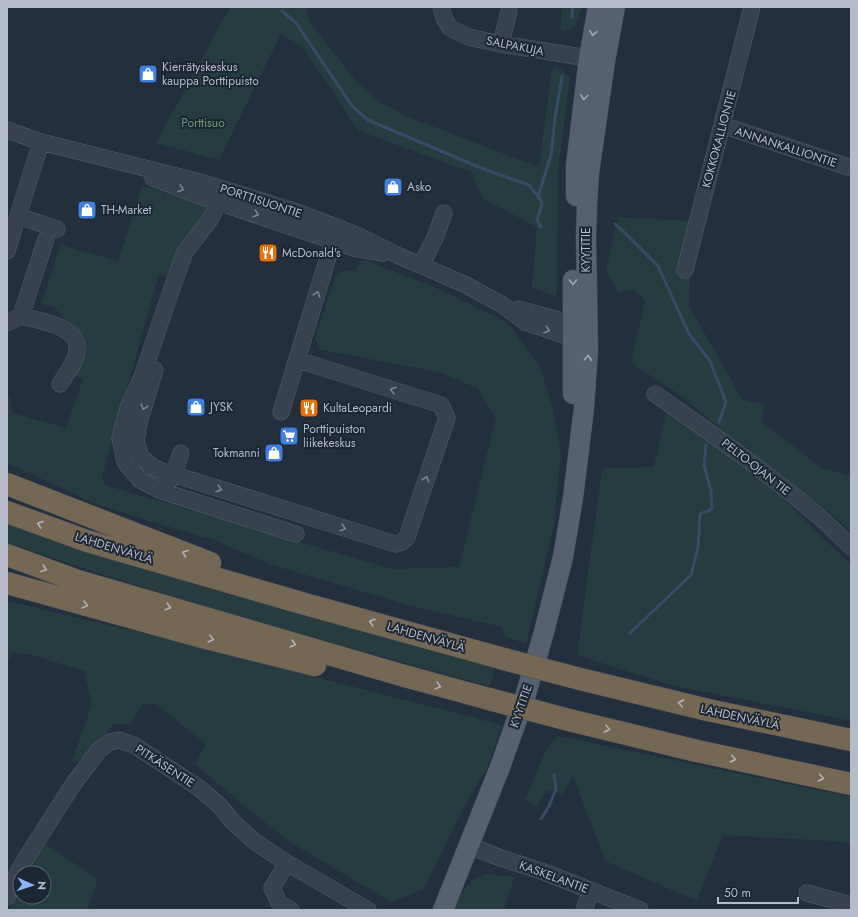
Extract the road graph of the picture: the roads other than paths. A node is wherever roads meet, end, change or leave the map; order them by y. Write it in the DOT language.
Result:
graph roads {
  1 [pos="441,7"];
  2 [pos="598,7"];
  3 [pos="615,7"];
  4 [pos="752,7"];
  5 [pos="509,11"];
  6 [pos="501,44"];
  7 [pos="597,59"];
  8 [pos="722,125"];
  9 [pos="7,130"];
  10 [pos="41,142"];
  11 [pos="851,168"];
  12 [pos="221,195"];
  13 [pos="444,213"];
  14 [pos="18,216"];
  15 [pos="335,234"];
  16 [pos="7,251"];
  17 [pos="421,265"];
  18 [pos="685,270"];
  19 [pos="14,319"];
  20 [pos="578,332"];
  21 [pos="298,360"];
  22 [pos="155,370"];
  23 [pos="60,384"];
  24 [pos="655,394"];
  25 [pos="281,412"];
  26 [pos="181,453"];
  27 [pos="165,472"];
  28 [pos="182,477"];
  29 [pos="7,484"];
  30 [pos="161,491"];
  31 [pos="7,512"];
  32 [pos="296,534"];
  33 [pos="851,547"];
  34 [pos="7,556"];
  35 [pos="7,583"];
  36 [pos="305,604"];
  37 [pos="401,676"];
  38 [pos="851,740"];
  39 [pos="851,784"];
  40 [pos="468,845"];
  41 [pos="287,863"];
  42 [pos="591,891"];
  43 [pos="807,893"];
  44 [pos="7,897"];
  45 [pos="851,905"];
  46 [pos="291,910"];
  47 [pos="368,910"];
  48 [pos="443,910"];
  49 [pos="584,910"];
  50 [pos="640,910"];
  1 -- 6 [label="street, SALPAKUJA"];
  2 -- 7 [label="main road, KYYTITIE, one-way"];
  3 -- 7 [label="main road, KYYTITIE"];
  4 -- 8 [label="street, KOKKOKALLIONTIE"];
  5 -- 6 [label="street"];
  6 -- 7 [label="street, SALPAKUJA"];
  7 -- 20 [label="main road, KYYTITIE"];
  8 -- 11 [label="street, ANNANKALLIONTIE"];
  8 -- 18 [label="street, KOKKOKALLIONTIE"];
  9 -- 10 [label="street, PORTTISUONTIE"];
  10 -- 12 [label="street, PORTTISUONTIE"];
  10 -- 14 [label="street"];
  12 -- 15 [label="street, PORTTISUONTIE"];
  12 -- 30 [label="street"];
  13 -- 17 [label="street"];
  14 -- 16 [label="street"];
  14 -- 19 [label="street"];
  15 -- 17 [label="street, PORTTISUONTIE"];
  21 -- 15 [label="street, one-way"];
  17 -- 20 [label="street, PORTTISUONTIE"];
  19 -- 23 [label="street"];
  20 -- 40 [label="main road, KYYTITIE"];
  21 -- 25 [label="street"];
  28 -- 21 [label="street, one-way"];
  22 -- 27 [label="street, one-way"];
  24 -- 33 [label="street, PELTO-OJAN TIE"];
  26 -- 30 [label="street"];
  36 -- 29 [label="highway, one-way"];
  30 -- 32 [label="street"];
  36 -- 31 [label="highway, LAHDENVÄYLÄ, one-way"];
  34 -- 37 [label="highway, one-way"];
  35 -- 37 [label="highway, one-way"];
  38 -- 36 [label="highway, LAHDENVÄYLÄ, one-way, bridge"];
  37 -- 39 [label="highway, one-way, bridge"];
  40 -- 42 [label="street, KASKELANTIE"];
  40 -- 48 [label="main road, KYYTITIE"];
  41 -- 44 [label="street, PITKÄSENTIE"];
  41 -- 46 [label="street"];
  41 -- 47 [label="street, PITKÄSENTIE"];
  42 -- 49 [label="street"];
  42 -- 50 [label="street, KASKELANTIE"];
  43 -- 45 [label="street"];
}
